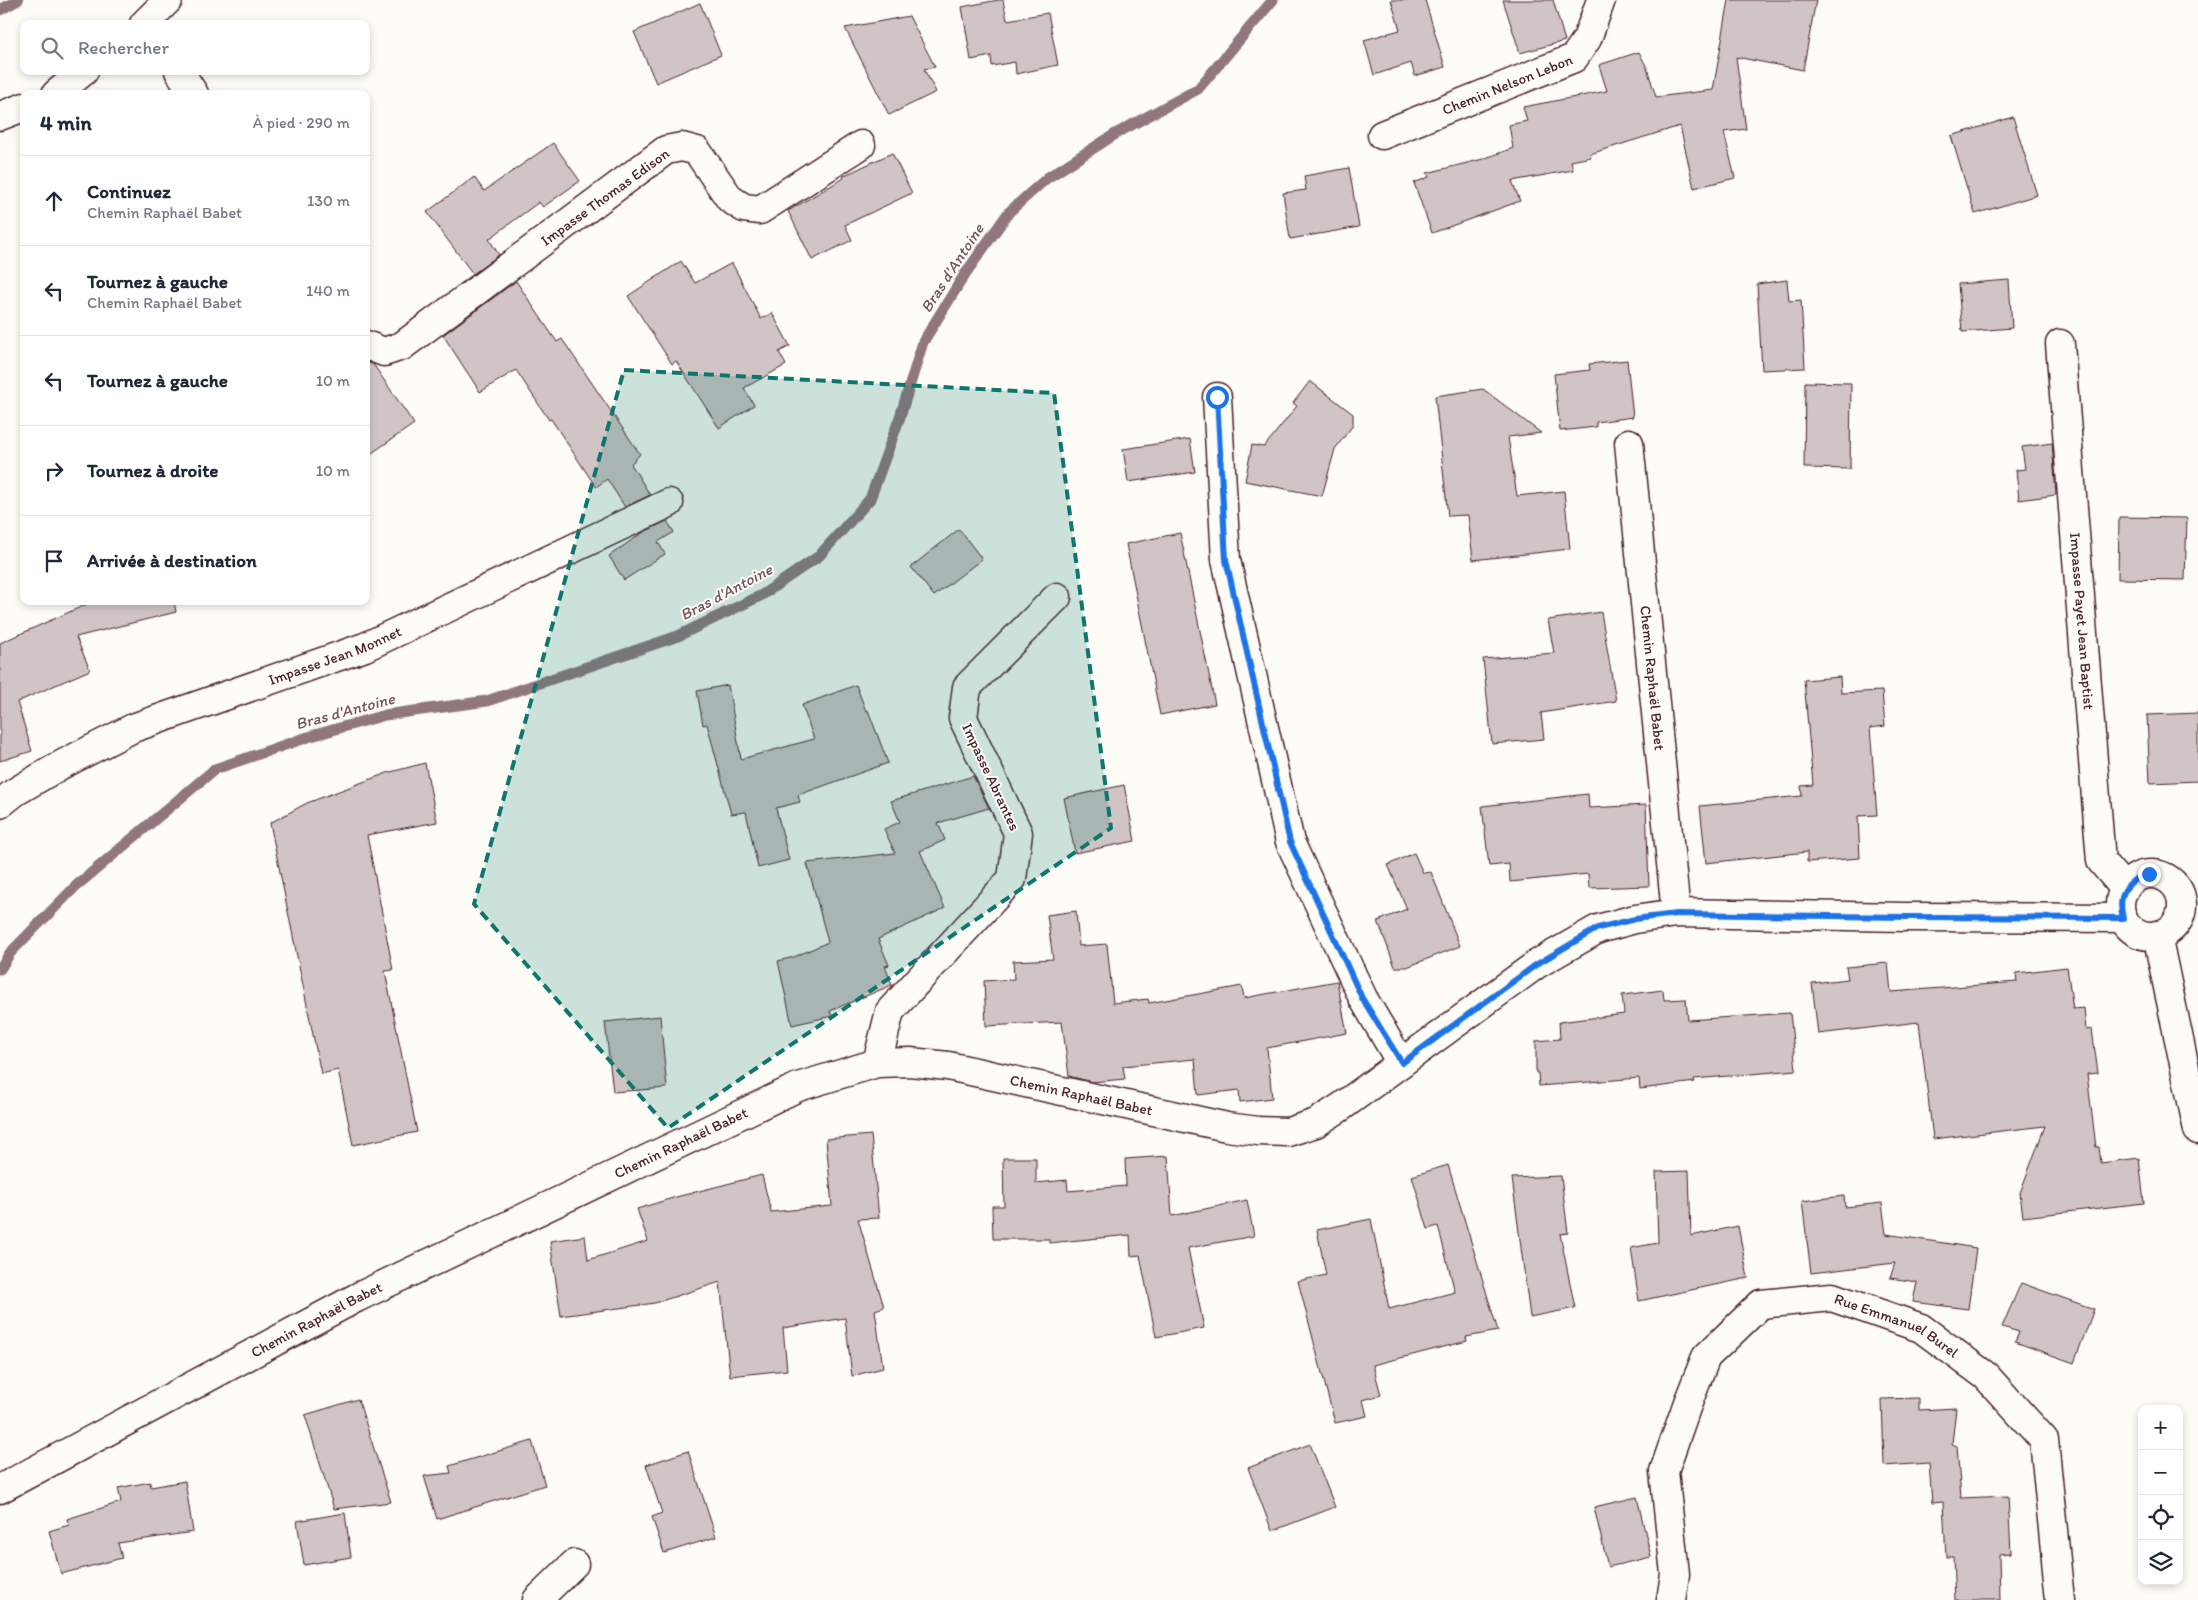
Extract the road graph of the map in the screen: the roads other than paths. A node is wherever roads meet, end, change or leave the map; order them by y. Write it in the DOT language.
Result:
graph roads {
  1 [pos="168,0"];
  2 [pos="1601,0"];
  3 [pos="149,20"];
  4 [pos="79,75"];
  5 [pos="182,75"];
  6 [pos="61,90"];
  7 [pos="191,90"];
  8 [pos="20,108"];
  9 [pos="0,116"];
  10 [pos="1382,136"];
  11 [pos="861,145"];
  12 [pos="2060,344"];
  13 [pos="370,347"];
  14 [pos="1217,397"];
  15 [pos="1629,443"];
  16 [pos="669,503"];
  17 [pos="1057,597"];
  18 [pos="0,804"];
  19 [pos="2125,889"];
  20 [pos="2189,896"];
  21 [pos="1676,914"];
  22 [pos="2123,918"];
  23 [pos="2158,935"];
  24 [pos="877,1063"];
  25 [pos="1402,1063"];
  26 [pos="2198,1130"];
  27 [pos="0,1489"];
  28 [pos="574,1564"];
  29 [pos="537,1600"];
  30 [pos="1671,1600"];
  31 [pos="2060,1600"];
  1 -- 3 [label="street"];
  2 -- 10 [label="street, Chemin Nelson Lebon"];
  4 -- 6 [label="street"];
  5 -- 7 [label="street"];
  8 -- 9 [label="street"];
  11 -- 13 [label="street, Impasse Thomas Edison"];
  12 -- 19 [label="street, Impasse Payet Jean Baptist"];
  14 -- 25 [label="street"];
  15 -- 21 [label="street, Chemin Raphaël Babet"];
  16 -- 18 [label="street, Impasse Jean Monnet"];
  17 -- 24 [label="street, Impasse Abrantes"];
  19 -- 20 [label="street"];
  19 -- 22 [label="street"];
  20 -- 23 [label="street"];
  21 -- 22 [label="street, Chemin Raphaël Babet"];
  21 -- 25 [label="street, Chemin Raphaël Babet"];
  22 -- 23 [label="street"];
  23 -- 26 [label="street"];
  24 -- 25 [label="street, Chemin Raphaël Babet"];
  24 -- 27 [label="street, Chemin Raphaël Babet"];
  28 -- 29 [label="street"];
  30 -- 31 [label="street, Rue Emmanuel Burel"];
}
